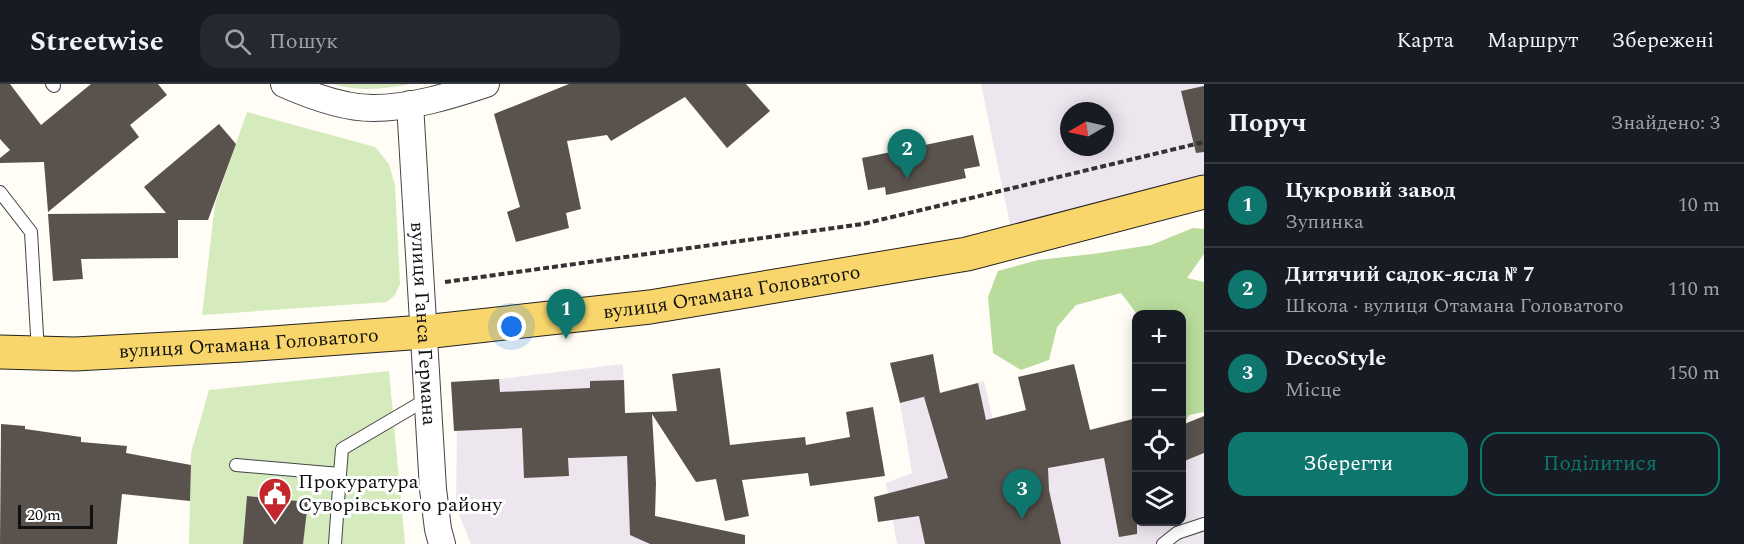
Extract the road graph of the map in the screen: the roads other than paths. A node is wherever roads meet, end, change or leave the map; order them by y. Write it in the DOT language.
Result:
graph roads {
  1 [pos="284,84"];
  2 [pos="486,84"];
  3 [pos="410,104"];
  4 [pos="0,192"];
  5 [pos="1204,192"];
  6 [pos="424,332"];
  7 [pos="0,351"];
  8 [pos="38,353"];
  9 [pos="428,399"];
  10 [pos="236,465"];
  11 [pos="339,474"];
  12 [pos="1204,524"];
  13 [pos="335,544"];
  14 [pos="442,544"];
  15 [pos="1163,544"];
  1 -- 3 [label="street"];
  2 -- 3 [label="street"];
  3 -- 6 [label="street, вулиця Ганса Германа"];
  4 -- 8 [label="lane"];
  5 -- 6 [label="main road, вулиця Отамана Головатого"];
  6 -- 8 [label="main road, вулиця Отамана Головатого"];
  6 -- 9 [label="street, вулиця Ганса Германа"];
  7 -- 8 [label="main road, вулиця Отамана Головатого"];
  9 -- 11 [label="lane"];
  9 -- 14 [label="street, вулиця Ганса Германа"];
  10 -- 11 [label="lane"];
  11 -- 13 [label="lane"];
  12 -- 15 [label="lane"];
}
